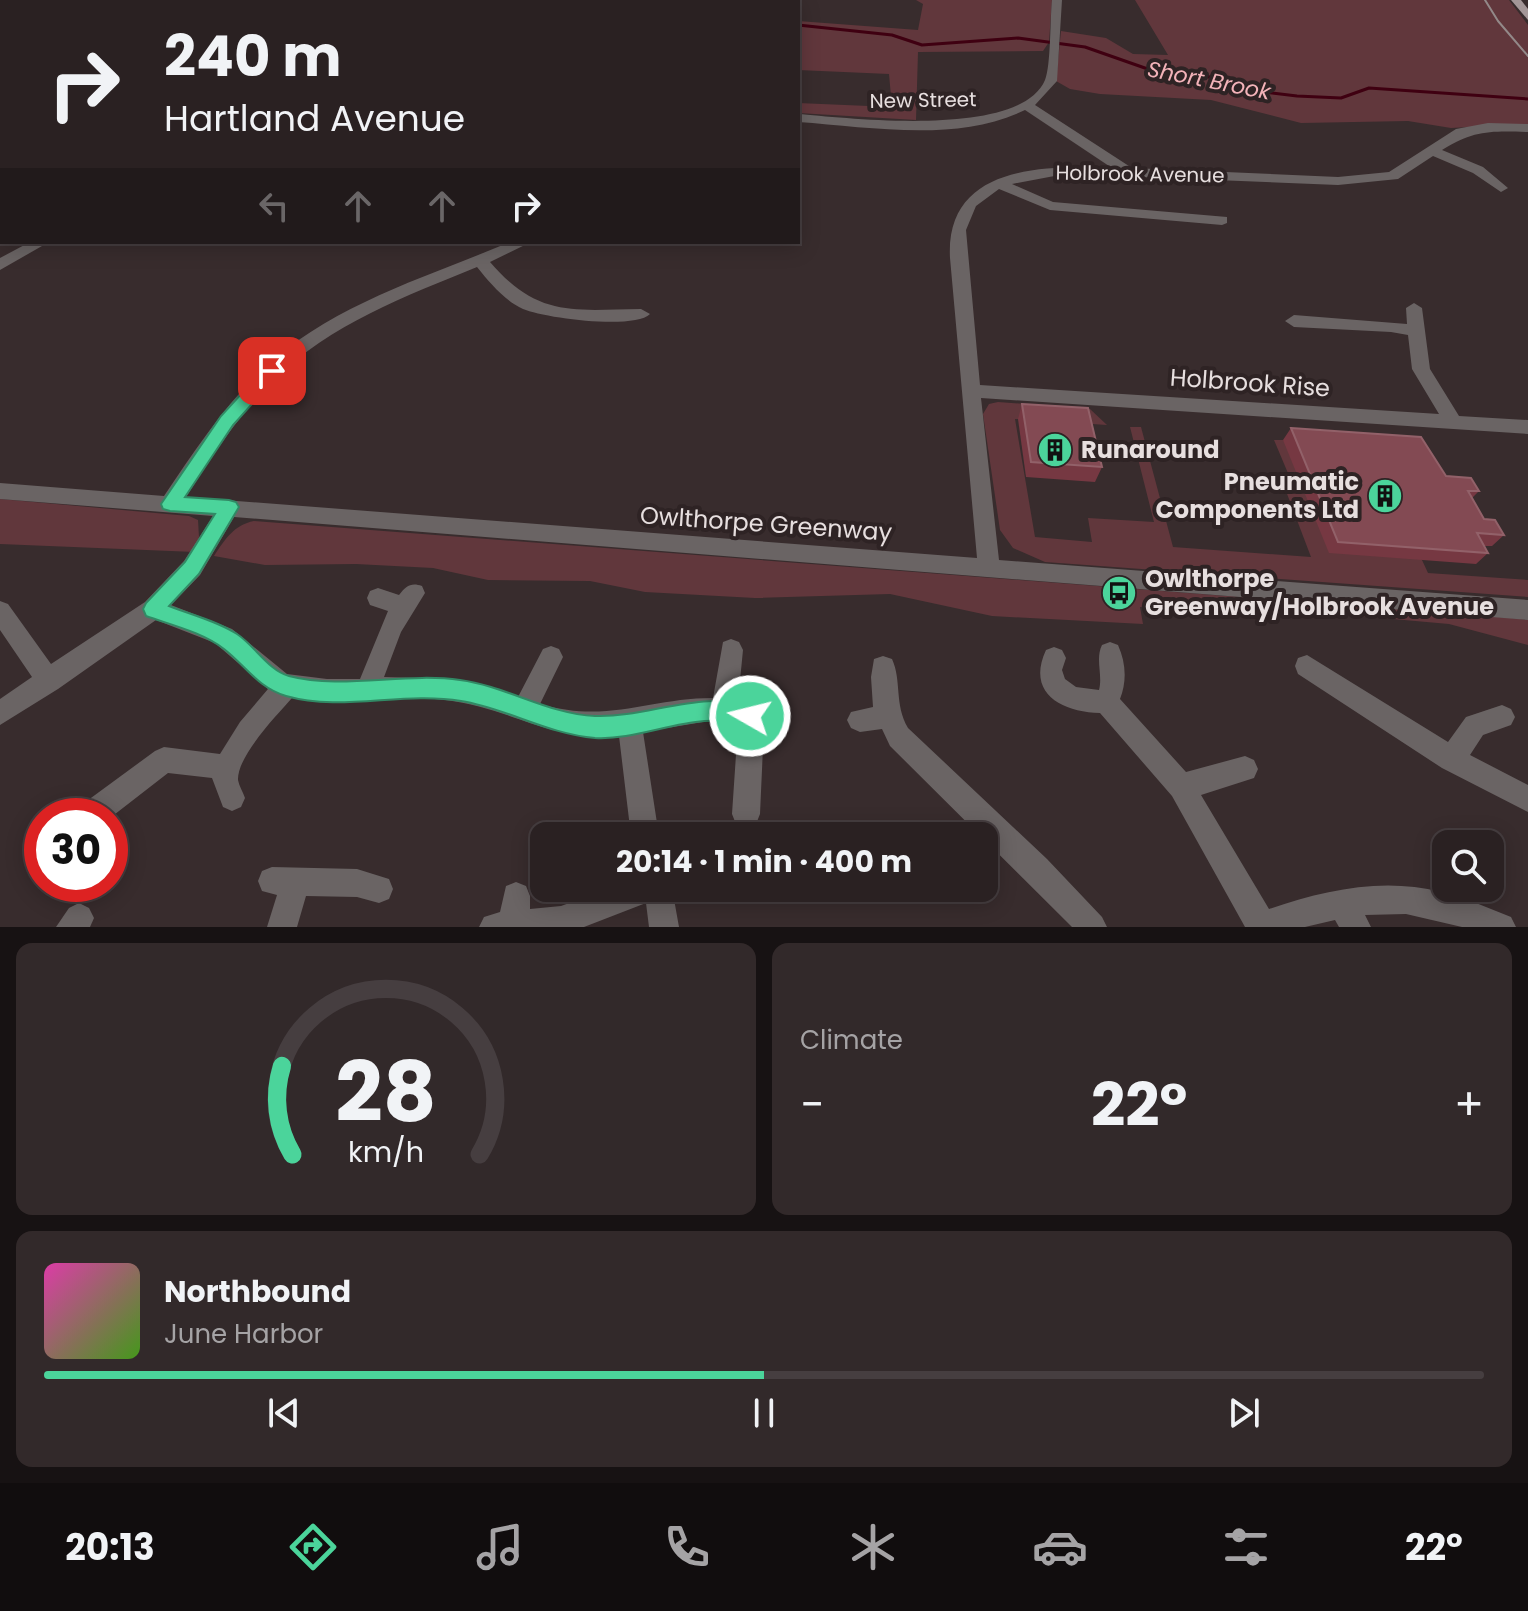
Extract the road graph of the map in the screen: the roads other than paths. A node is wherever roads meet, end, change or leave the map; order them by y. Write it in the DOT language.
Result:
graph roads {
  1 [pos="1057,0"];
  2 [pos="1520,2"];
  3 [pos="1528,17"];
  4 [pos="1027,105"];
  5 [pos="800,118"];
  6 [pos="1528,128"];
  7 [pos="1431,151"];
  8 [pos="1128,172"];
  9 [pos="1001,184"];
  10 [pos="1501,188"];
  11 [pos="1222,220"];
  12 [pos="37,244"];
  13 [pos="518,244"];
  14 [pos="480,260"];
  15 [pos="0,265"];
  16 [pos="1414,308"];
  17 [pos="641,314"];
  18 [pos="1294,321"];
  19 [pos="1414,331"];
  20 [pos="969,391"];
  21 [pos="1453,422"];
  22 [pos="1528,427"];
  23 [pos="0,491"];
  24 [pos="170,504"];
  25 [pos="229,507"];
  26 [pos="989,567"];
  27 [pos="378,598"];
  28 [pos="153,609"];
  29 [pos="1528,610"];
  30 [pos="0,611"];
  31 [pos="731,650"];
  32 [pos="1110,653"];
  33 [pos="551,657"];
  34 [pos="1054,658"];
  35 [pos="1307,666"];
  36 [pos="883,667"];
  37 [pos="49,681"];
  38 [pos="287,686"];
  39 [pos="368,691"];
  40 [pos="1106,701"];
  41 [pos="525,709"];
  42 [pos="724,711"];
  43 [pos="0,713"];
  44 [pos="1502,717"];
  45 [pos="630,724"];
  46 [pos="1451,759"];
  47 [pos="226,767"];
  48 [pos="1245,769"];
  49 [pos="1181,787"];
  50 [pos="114,798"];
  51 [pos="232,798"];
  52 [pos="1528,799"];
  53 [pos="746,814"];
  54 [pos="643,822"];
  55 [pos="379,889"];
  56 [pos="516,896"];
  57 [pos="1432,899"];
  58 [pos="612,902"];
  59 [pos="660,902"];
  60 [pos="1461,902"];
  61 [pos="1349,915"];
  62 [pos="514,926"];
  63 [pos="1261,926"];
  64 [pos="282,927"];
  65 [pos="494,927"];
  66 [pos="664,927"];
  67 [pos="1092,927"];
  68 [pos="1501,927"];
  1 -- 4 [label="street"];
  2 -- 3 [label="main road"];
  4 -- 5 [label="street, New Street"];
  4 -- 8 [label="street"];
  6 -- 7 [label="street, Holbrook Avenue"];
  7 -- 8 [label="street, Holbrook Avenue"];
  7 -- 10 [label="street"];
  8 -- 9 [label="street, Holbrook Avenue"];
  9 -- 11 [label="street"];
  9 -- 20 [label="street, Holbrook Avenue"];
  12 -- 15 [label="street"];
  13 -- 14 [label="street"];
  14 -- 17 [label="street"];
  14 -- 24 [label="street"];
  16 -- 19 [label="street"];
  18 -- 19 [label="street"];
  19 -- 21 [label="street"];
  20 -- 21 [label="street, Holbrook Rise"];
  20 -- 26 [label="street, Holbrook Avenue"];
  21 -- 22 [label="street, Holbrook Rise"];
  23 -- 24 [label="street, Owlthorpe Greenway"];
  24 -- 25 [label="street, Owlthorpe Greenway"];
  25 -- 26 [label="street, Owlthorpe Greenway"];
  25 -- 28 [label="street"];
  26 -- 29 [label="street, Owlthorpe Greenway"];
  27 -- 39 [label="street"];
  28 -- 37 [label="street"];
  28 -- 38 [label="street"];
  30 -- 37 [label="street"];
  31 -- 42 [label="street"];
  32 -- 40 [label="street"];
  33 -- 41 [label="street"];
  34 -- 40 [label="street"];
  35 -- 46 [label="street"];
  36 -- 67 [label="street"];
  37 -- 43 [label="street"];
  38 -- 39 [label="street"];
  38 -- 47 [label="street"];
  39 -- 41 [label="street"];
  40 -- 49 [label="street"];
  41 -- 45 [label="street"];
  42 -- 45 [label="street"];
  42 -- 53 [label="street"];
  44 -- 46 [label="street"];
  45 -- 54 [label="street"];
  46 -- 52 [label="street"];
  47 -- 50 [label="street"];
  47 -- 51 [label="street"];
  48 -- 49 [label="street"];
  49 -- 63 [label="street"];
  55 -- 64 [label="street"];
  56 -- 62 [label="street"];
  57 -- 61 [label="street"];
  58 -- 62 [label="street"];
  59 -- 66 [label="street"];
  60 -- 68 [label="street"];
  61 -- 63 [label="street"];
  62 -- 65 [label="street"];
}
